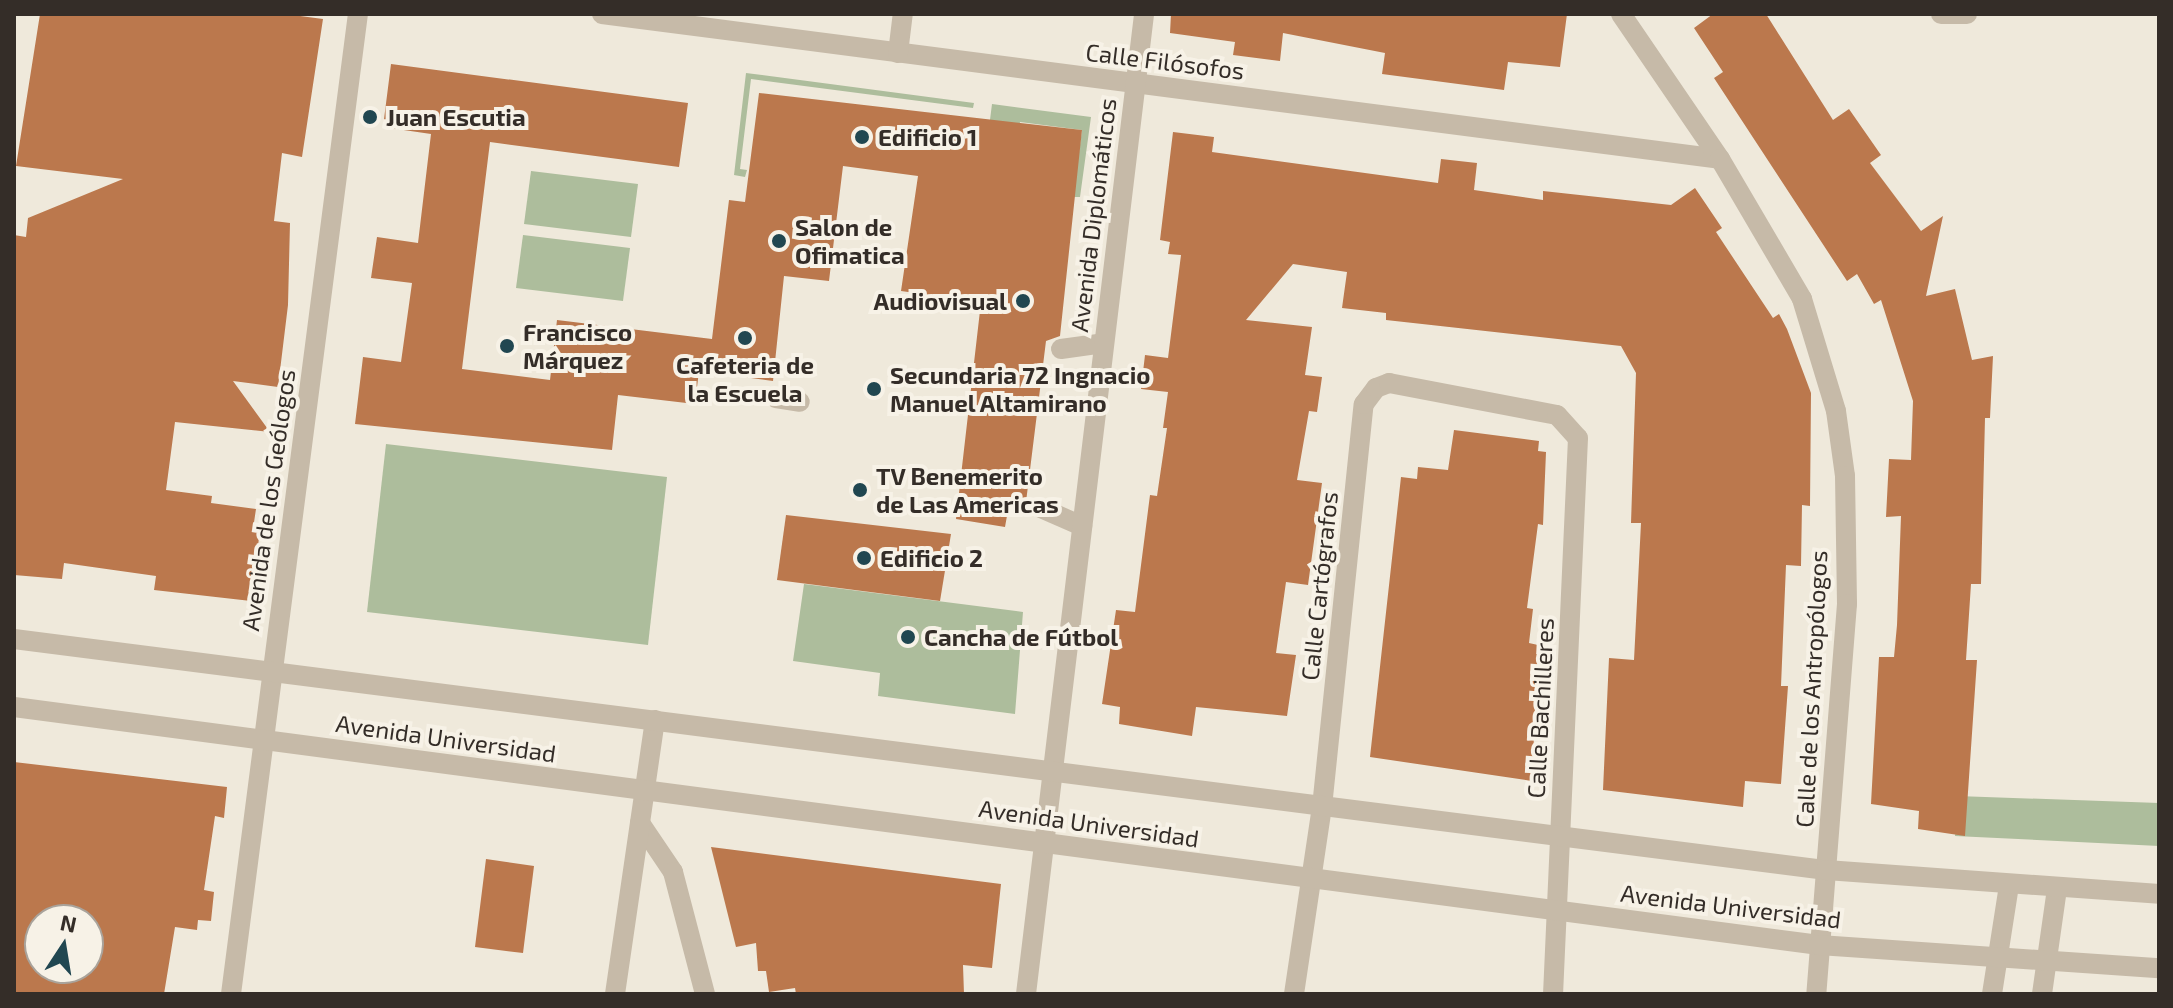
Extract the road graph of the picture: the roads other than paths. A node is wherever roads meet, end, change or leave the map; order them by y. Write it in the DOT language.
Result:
graph roads {
  1 [pos="358,14"];
  2 [pos="602,14"];
  3 [pos="903,14"];
  4 [pos="1144,14"];
  5 [pos="1621,14"];
  6 [pos="1941,14"];
  7 [pos="1967,14"];
  8 [pos="655,18"];
  9 [pos="898,53"];
  10 [pos="1136,84"];
  11 [pos="1720,159"];
  12 [pos="1104,343"];
  13 [pos="1061,349"];
  14 [pos="776,398"];
  15 [pos="800,402"];
  16 [pos="1570,426"];
  17 [pos="1041,508"];
  18 [pos="1082,526"];
  19 [pos="14,639"];
  20 [pos="271,672"];
  21 [pos="14,707"];
  22 [pos="655,720"];
  23 [pos="263,740"];
  24 [pos="1051,772"];
  25 [pos="645,791"];
  26 [pos="1322,807"];
  27 [pos="640,823"];
  28 [pos="1560,838"];
  29 [pos="1043,843"];
  30 [pos="1826,870"];
  31 [pos="1311,878"];
  32 [pos="2009,885"];
  33 [pos="2057,889"];
  34 [pos="2159,894"];
  35 [pos="1557,911"];
  36 [pos="1819,945"];
  37 [pos="1998,959"];
  38 [pos="2047,962"];
  39 [pos="2159,968"];
  40 [pos="231,994"];
  41 [pos="615,994"];
  42 [pos="705,994"];
  43 [pos="1026,994"];
  44 [pos="1294,994"];
  45 [pos="1553,994"];
  46 [pos="1816,994"];
  47 [pos="1992,994"];
  48 [pos="2042,994"];
  1 -- 20 [label="street, Avenida de los Geólogos"];
  2 -- 8 [label="street, Calle Filósofos"];
  3 -- 9 [label="street"];
  4 -- 10 [label="street, Avenida Diplomáticos"];
  5 -- 11 [label="street, Calle de los Antropólogos"];
  6 -- 7 [label="street"];
  8 -- 9 [label="street, Calle Filósofos"];
  9 -- 10 [label="street, Calle Filósofos"];
  10 -- 11 [label="street, Calle Filósofos"];
  10 -- 12 [label="street, Avenida Diplomáticos"];
  11 -- 30 [label="street, Calle de los Antropólogos"];
  12 -- 13 [label="street"];
  12 -- 18 [label="street, Avenida Diplomáticos"];
  14 -- 15 [label="street"];
  16 -- 26 [label="street, Calle Cartógrafos"];
  16 -- 28 [label="street, Calle Bachilleres"];
  17 -- 18 [label="street"];
  18 -- 24 [label="street, Avenida Diplomáticos"];
  19 -- 20 [label="street, Avenida Universidad"];
  20 -- 22 [label="street, Avenida Universidad"];
  20 -- 23 [label="street, Avenida de los Geólogos"];
  21 -- 23 [label="street, Avenida Universidad"];
  22 -- 24 [label="street, Avenida Universidad"];
  22 -- 25 [label="street"];
  23 -- 25 [label="street, Avenida Universidad"];
  23 -- 40 [label="street, Avenida de los Geólogos"];
  24 -- 26 [label="street, Avenida Universidad"];
  24 -- 29 [label="street, Avenida Diplomáticos"];
  25 -- 27 [label="street"];
  25 -- 29 [label="street, Avenida Universidad"];
  26 -- 28 [label="street, Avenida Universidad"];
  26 -- 31 [label="street, Calle Cartógrafos"];
  27 -- 41 [label="street"];
  27 -- 42 [label="street"];
  28 -- 30 [label="street, Avenida Universidad"];
  28 -- 35 [label="street, Calle Bachilleres"];
  29 -- 31 [label="street, Avenida Universidad"];
  29 -- 43 [label="street, Avenida Diplomáticos"];
  30 -- 32 [label="street, Avenida Universidad"];
  30 -- 36 [label="street, Calle de los Antropólogos"];
  31 -- 35 [label="street, Avenida Universidad"];
  31 -- 44 [label="street, Calle Cartógrafos"];
  32 -- 33 [label="street, Avenida Universidad"];
  32 -- 37 [label="street"];
  33 -- 34 [label="street, Avenida Universidad"];
  33 -- 38 [label="street"];
  35 -- 36 [label="street, Avenida Universidad"];
  35 -- 45 [label="street, Calle Bachilleres"];
  36 -- 37 [label="street, Avenida Universidad"];
  36 -- 46 [label="street, Calle de los Antropólogos"];
  37 -- 38 [label="street, Avenida Universidad"];
  37 -- 47 [label="street"];
  38 -- 39 [label="street, Avenida Universidad"];
  38 -- 48 [label="street"];
}
